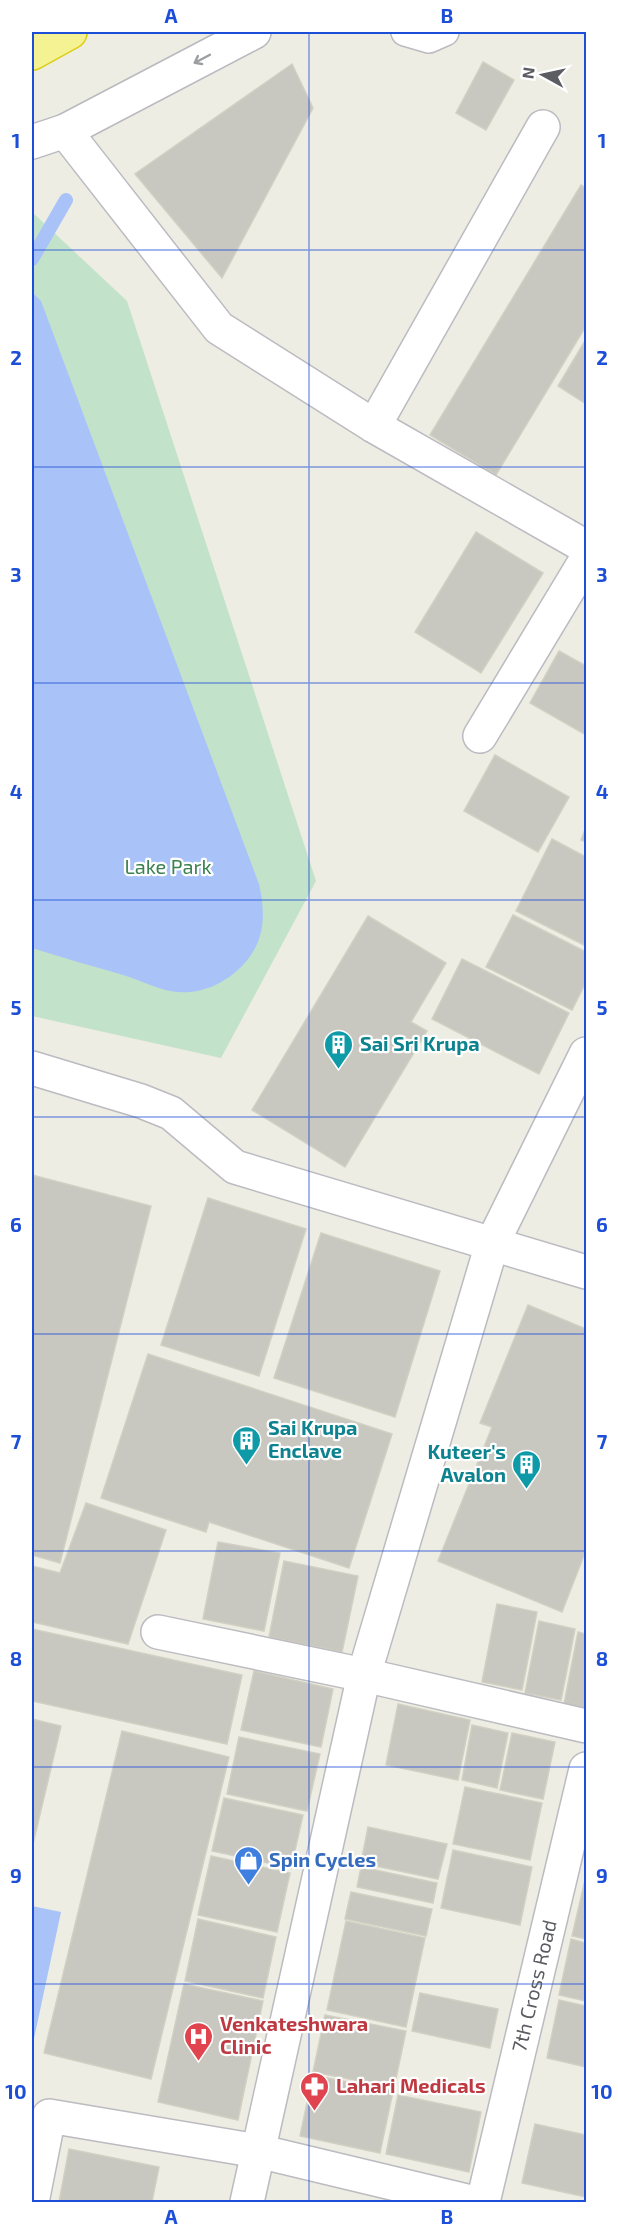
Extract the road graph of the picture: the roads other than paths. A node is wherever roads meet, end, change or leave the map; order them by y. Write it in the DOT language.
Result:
graph roads {
  1 [pos="70,32"];
  2 [pos="254,32"];
  3 [pos="405,32"];
  4 [pos="445,32"];
  5 [pos="32,53"];
  6 [pos="543,127"];
  7 [pos="64,131"];
  8 [pos="32,141"];
  9 [pos="374,426"];
  10 [pos="586,547"];
  11 [pos="586,560"];
  12 [pos="480,736"];
  13 [pos="586,1054"];
  14 [pos="32,1068"];
  15 [pos="492,1244"];
  16 [pos="586,1272"];
  17 [pos="158,1632"];
  18 [pos="364,1675"];
  19 [pos="586,1726"];
  20 [pos="586,1769"];
  21 [pos="258,2151"];
  22 [pos="32,2202"];
  23 [pos="247,2202"];
  24 [pos="471,2202"];
  25 [pos="483,2202"];
  1 -- 5 [label="highway"];
  2 -- 7 [label="street, one-way"];
  3 -- 4 [label="lane"];
  6 -- 9 [label="street"];
  7 -- 8 [label="street"];
  7 -- 9 [label="street"];
  9 -- 10 [label="street"];
  11 -- 12 [label="street"];
  13 -- 15 [label="street"];
  14 -- 15 [label="street"];
  15 -- 16 [label="street"];
  15 -- 18 [label="street"];
  17 -- 18 [label="street"];
  18 -- 19 [label="street"];
  18 -- 21 [label="street"];
  20 -- 25 [label="street, 7th Cross Road"];
  21 -- 22 [label="street"];
  21 -- 23 [label="street"];
  21 -- 24 [label="street"];
}
